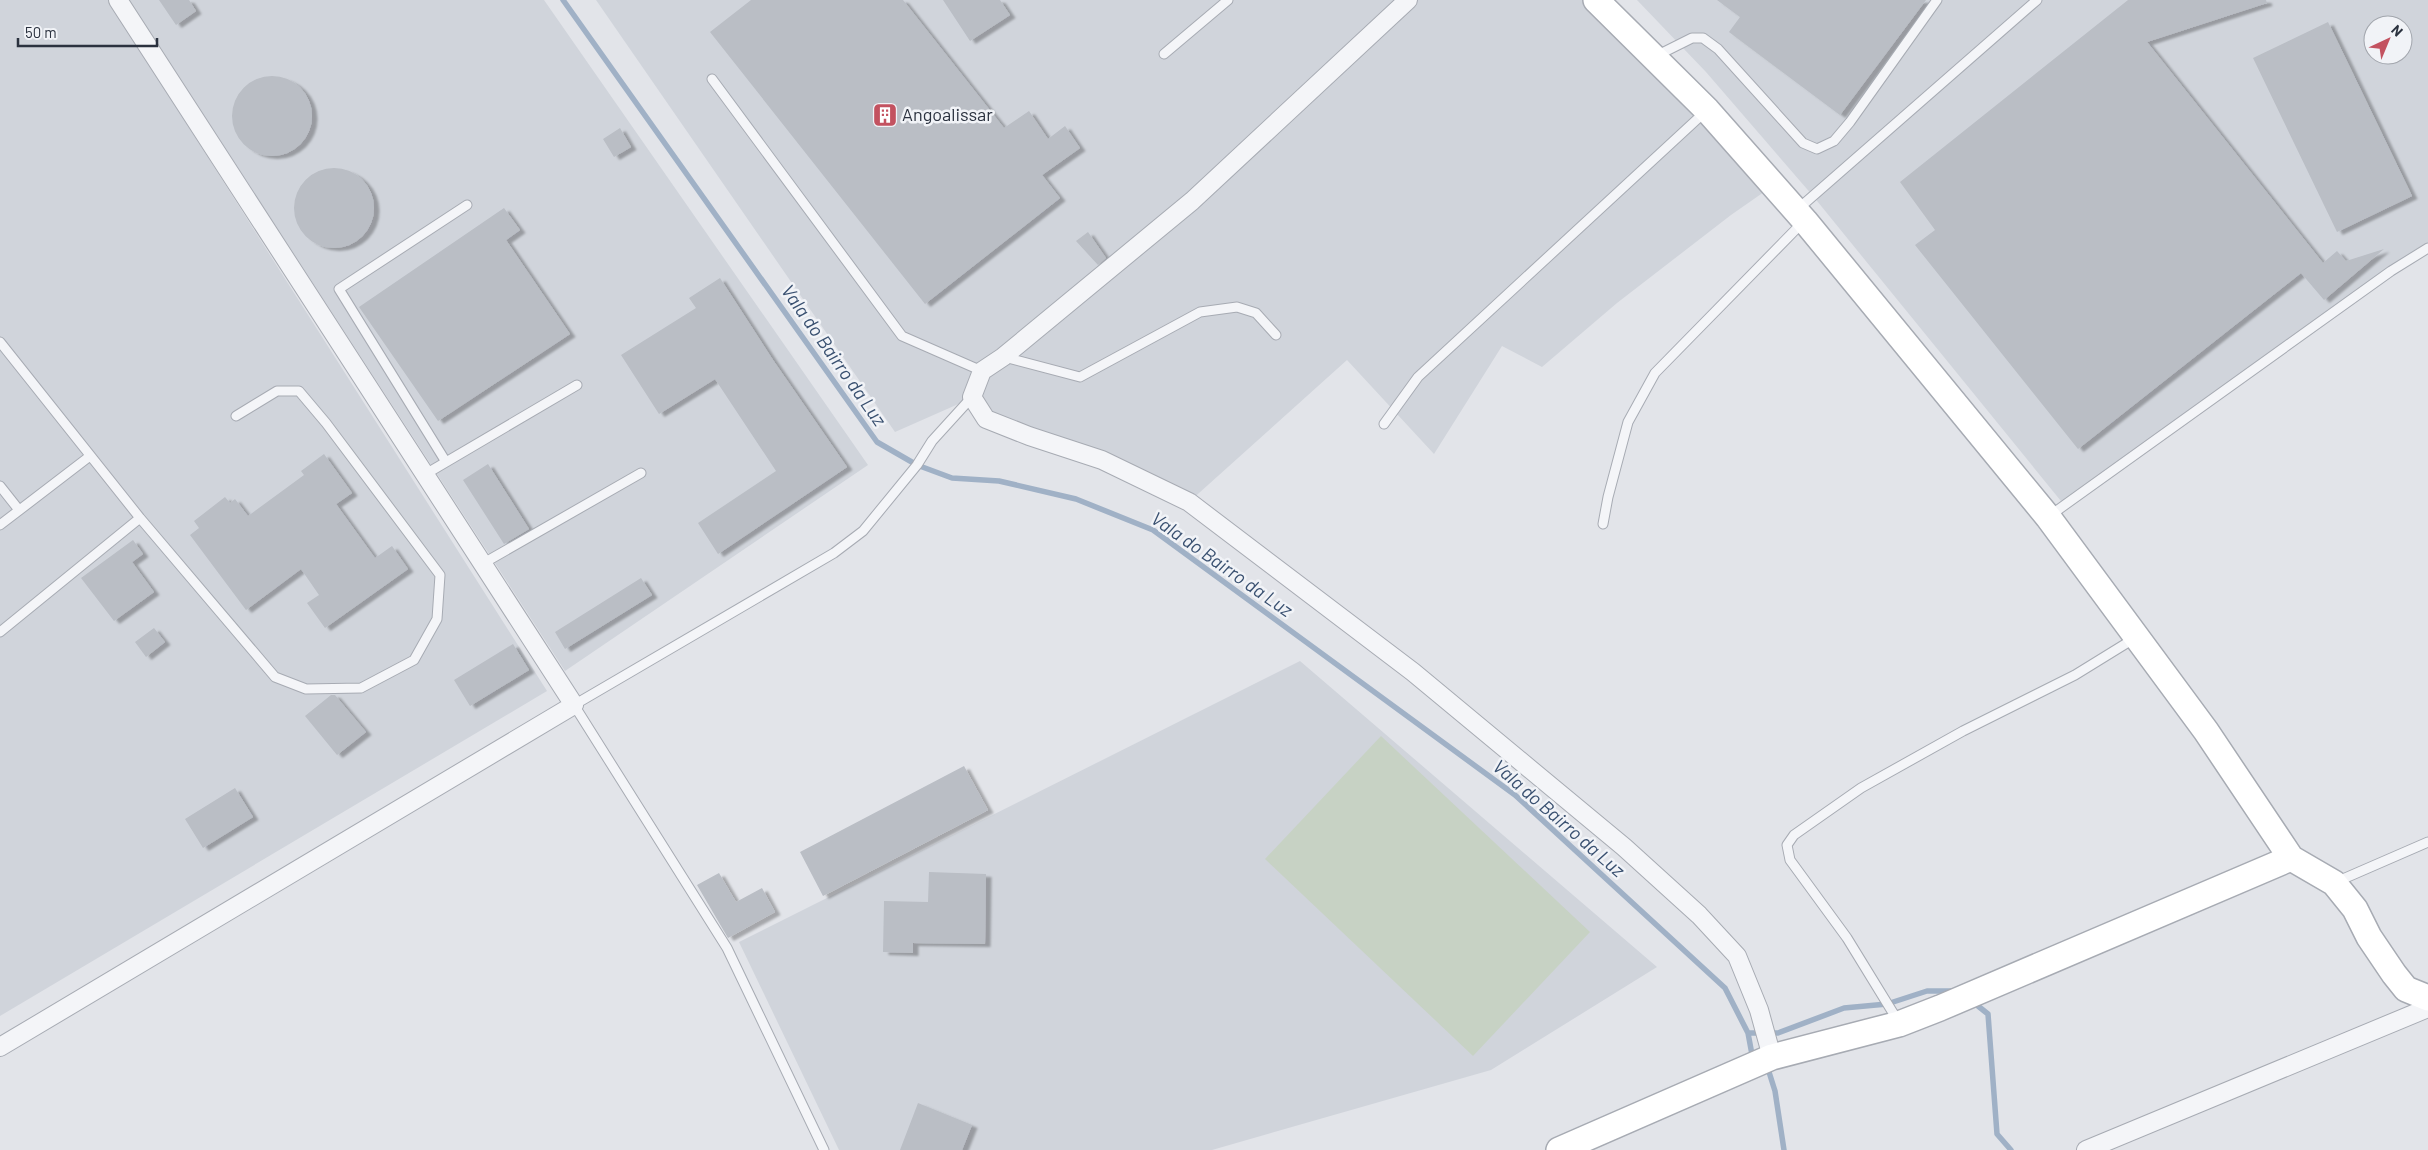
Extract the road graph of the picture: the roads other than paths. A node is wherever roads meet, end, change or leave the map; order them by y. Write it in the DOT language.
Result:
graph roads {
  1 [pos="118,0"];
  2 [pos="1228,0"];
  3 [pos="1408,0"];
  4 [pos="1596,0"];
  5 [pos="1937,0"];
  6 [pos="2037,0"];
  7 [pos="1164,54"];
  8 [pos="1654,57"];
  9 [pos="712,79"];
  10 [pos="1707,110"];
  11 [pos="467,205"];
  12 [pos="1800,216"];
  13 [pos="2428,248"];
  14 [pos="1276,335"];
  15 [pos="0,342"];
  16 [pos="1003,357"];
  17 [pos="982,372"];
  18 [pos="577,386"];
  19 [pos="972,398"];
  20 [pos="236,416"];
  21 [pos="1384,424"];
  22 [pos="90,456"];
  23 [pos="446,462"];
  24 [pos="641,473"];
  25 [pos="424,475"];
  26 [pos="0,486"];
  27 [pos="19,510"];
  28 [pos="2048,517"];
  29 [pos="140,518"];
  30 [pos="1603,524"];
  31 [pos="0,525"];
  32 [pos="482,564"];
  33 [pos="0,632"];
  34 [pos="2137,637"];
  35 [pos="574,705"];
  36 [pos="2428,842"];
  37 [pos="2291,858"];
  38 [pos="2334,883"];
  39 [pos="2428,998"];
  40 [pos="2428,1008"];
  41 [pos="1899,1024"];
  42 [pos="0,1047"];
  43 [pos="1772,1057"];
  44 [pos="824,1150"];
  45 [pos="1559,1150"];
  46 [pos="2086,1150"];
  1 -- 25 [label="street"];
  2 -- 7 [label="lane"];
  3 -- 16 [label="street"];
  4 -- 8 [label="street"];
  5 -- 8 [label="lane"];
  6 -- 12 [label="lane"];
  8 -- 10 [label="street"];
  9 -- 17 [label="lane"];
  10 -- 12 [label="street"];
  10 -- 21 [label="lane"];
  11 -- 23 [label="lane"];
  12 -- 28 [label="street"];
  12 -- 30 [label="lane"];
  13 -- 28 [label="lane"];
  14 -- 16 [label="lane"];
  15 -- 22 [label="lane"];
  16 -- 17 [label="street"];
  17 -- 19 [label="street"];
  18 -- 23 [label="lane"];
  19 -- 35 [label="lane"];
  19 -- 43 [label="street"];
  20 -- 29 [label="lane"];
  22 -- 27 [label="lane"];
  22 -- 29 [label="lane"];
  23 -- 25 [label="lane"];
  24 -- 32 [label="lane"];
  25 -- 32 [label="street"];
  26 -- 27 [label="lane"];
  27 -- 31 [label="lane"];
  28 -- 34 [label="street"];
  29 -- 33 [label="lane"];
  32 -- 35 [label="street"];
  34 -- 37 [label="street"];
  34 -- 41 [label="lane"];
  35 -- 42 [label="street"];
  35 -- 44 [label="lane"];
  36 -- 38 [label="lane"];
  37 -- 38 [label="street"];
  37 -- 41 [label="street"];
  38 -- 39 [label="street"];
  40 -- 46 [label="street"];
  41 -- 43 [label="street"];
  43 -- 45 [label="street"];
}
